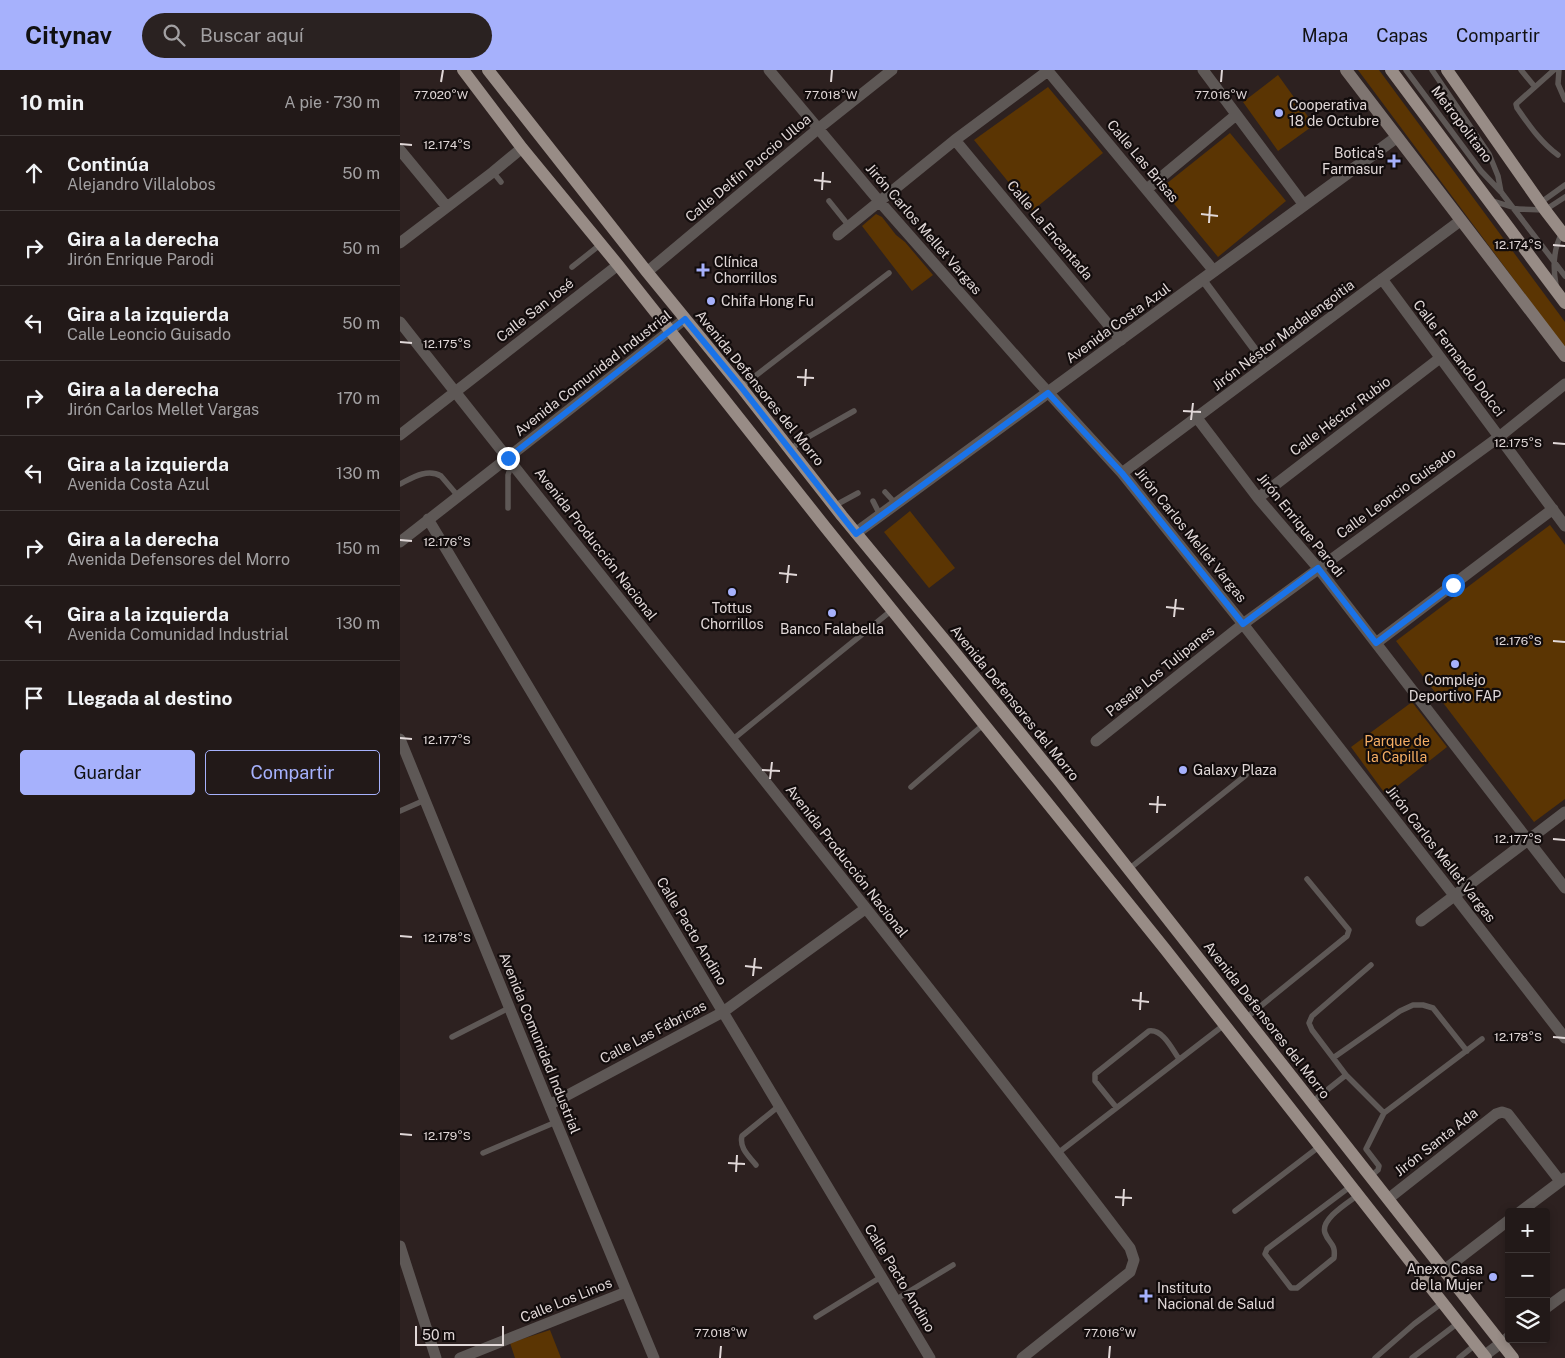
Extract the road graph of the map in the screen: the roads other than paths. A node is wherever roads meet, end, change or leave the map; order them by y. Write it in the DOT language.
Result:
graph roads {
  1 [pos="463,70"];
  2 [pos="488,70"];
  3 [pos="769,70"];
  4 [pos="892,70"];
  5 [pos="1048,70"];
  6 [pos="1203,70"];
  7 [pos="1346,70"];
  8 [pos="1391,70"];
  9 [pos="1406,70"];
  10 [pos="1432,70"];
  11 [pos="1446,70"];
  12 [pos="1521,70"];
  13 [pos="1554,70"];
  14 [pos="1559,70"];
  15 [pos="1535,87"];
  16 [pos="1565,100"];
  17 [pos="1236,115"];
  18 [pos="819,128"];
  19 [pos="1397,137"];
  20 [pos="956,140"];
  21 [pos="522,148"];
  22 [pos="400,150"];
  23 [pos="1558,155"];
  24 [pos="493,172"];
  25 [pos="501,182"];
  26 [pos="1565,185"];
  27 [pos="1147,190"];
  28 [pos="1501,192"];
  29 [pos="1486,197"];
  30 [pos="1565,197"];
  31 [pos="829,201"];
  32 [pos="879,201"];
  33 [pos="1304,205"];
  34 [pos="447,206"];
  35 [pos="1543,206"];
  36 [pos="1512,208"];
  37 [pos="1460,221"];
  38 [pos="849,226"];
  39 [pos="1564,233"];
  40 [pos="838,235"];
  41 [pos="400,243"];
  42 [pos="601,244"];
  43 [pos="1554,262"];
  44 [pos="618,265"];
  45 [pos="572,267"];
  46 [pos="1214,271"];
  47 [pos="647,272"];
  48 [pos="889,273"];
  49 [pos="1565,276"];
  50 [pos="1382,279"];
  51 [pos="1203,280"];
  52 [pos="1561,298"];
  53 [pos="685,319"];
  54 [pos="400,322"];
  55 [pos="669,331"];
  56 [pos="1121,340"];
  57 [pos="1565,356"];
  58 [pos="1440,358"];
  59 [pos="1267,366"];
  60 [pos="1565,384"];
  61 [pos="741,387"];
  62 [pos="456,392"];
  63 [pos="1048,393"];
  64 [pos="854,411"];
  65 [pos="1196,418"];
  66 [pos="400,435"];
  67 [pos="1499,437"];
  68 [pos="790,450"];
  69 [pos="510,461"];
  70 [pos="1122,473"];
  71 [pos="400,484"];
  72 [pos="884,492"];
  73 [pos="858,493"];
  74 [pos="458,496"];
  75 [pos="1258,498"];
  76 [pos="873,501"];
  77 [pos="896,504"];
  78 [pos="834,506"];
  79 [pos="508,508"];
  80 [pos="1553,510"];
  81 [pos="881,516"];
  82 [pos="428,519"];
  83 [pos="1565,526"];
  84 [pos="856,534"];
  85 [pos="400,542"];
  86 [pos="1318,568"];
  87 [pos="892,610"];
  88 [pos="1243,624"];
  89 [pos="1376,643"];
  90 [pos="984,724"];
  91 [pos="400,739"];
  92 [pos="732,740"];
  93 [pos="1096,741"];
  94 [pos="1246,774"];
  95 [pos="911,787"];
  96 [pos="424,800"];
  97 [pos="400,810"];
  98 [pos="1565,812"];
  99 [pos="1528,840"];
  100 [pos="1129,869"];
  101 [pos="1307,879"];
  102 [pos="1565,888"];
  103 [pos="1454,895"];
  104 [pos="866,909"];
  105 [pos="1421,921"];
  106 [pos="1182,936"];
  107 [pos="1166,949"];
  108 [pos="1371,965"];
  109 [pos="509,1008"];
  110 [pos="723,1012"];
  111 [pos="1246,1018"];
  112 [pos="1224,1025"];
  113 [pos="452,1037"];
  114 [pos="1565,1038"];
  115 [pos="1482,1039"];
  116 [pos="1467,1051"];
  117 [pos="1333,1058"];
  118 [pos="1179,1059"];
  119 [pos="1346,1075"];
  120 [pos="1312,1102"];
  121 [pos="549,1105"];
  122 [pos="779,1106"];
  123 [pos="1116,1107"];
  124 [pos="1384,1113"];
  125 [pos="556,1122"];
  126 [pos="1320,1146"];
  127 [pos="483,1153"];
  128 [pos="1058,1153"];
  129 [pos="756,1165"];
  130 [pos="1371,1176"];
  131 [pos="1562,1180"];
  132 [pos="1355,1191"];
  133 [pos="1388,1198"];
  134 [pos="1525,1208"];
  135 [pos="1236,1211"];
  136 [pos="1505,1223"];
  137 [pos="400,1246"];
  138 [pos="953,1265"];
  139 [pos="1444,1270"];
  140 [pos="881,1277"];
  141 [pos="626,1292"];
  142 [pos="1565,1294"];
  143 [pos="895,1300"];
  144 [pos="1442,1302"];
  145 [pos="1550,1305"];
  146 [pos="816,1317"];
  147 [pos="1458,1323"];
  148 [pos="1505,1340"];
  149 [pos="1506,1343"];
  150 [pos="1475,1345"];
  151 [pos="1485,1357"];
  152 [pos="436,1358"];
  153 [pos="460,1358"];
  154 [pos="654,1358"];
  155 [pos="930,1358"];
  156 [pos="1022,1358"];
  157 [pos="1375,1358"];
  158 [pos="1412,1358"];
  159 [pos="1459,1358"];
  160 [pos="1513,1358"];
  1 -- 21 [label="main road"];
  2 -- 47 [label="main road, Avenida Defensores del Morro"];
  3 -- 18 [label="street, Jirón Carlos Mellet Vargas"];
  4 -- 18 [label="street, Calle Delfín Puccio Ulloa"];
  5 -- 20 [label="street"];
  5 -- 27 [label="street, Calle Las Brisas"];
  6 -- 17 [label="street"];
  7 -- 19 [label="main road"];
  8 -- 29 [label="main road"];
  9 -- 28 [label="lane, Metropolitano"];
  10 -- 28 [label="lane, Metropolitano"];
  11 -- 35 [label="main road"];
  12 -- 15 [label="lane"];
  13 -- 15 [label="lane"];
  14 -- 16 [label="lane"];
  15 -- 23 [label="lane"];
  17 -- 27 [label="street"];
  17 -- 33 [label="street"];
  18 -- 32 [label="street, Jirón Carlos Mellet Vargas"];
  18 -- 47 [label="street, Calle Delfín Puccio Ulloa"];
  19 -- 33 [label="street, Avenida Costa Azul"];
  19 -- 37 [label="main road"];
  20 -- 32 [label="street"];
  20 -- 56 [label="street, Calle La Encantada"];
  21 -- 24 [label="street"];
  21 -- 42 [label="main road"];
  22 -- 34 [label="street"];
  24 -- 25 [label="lane"];
  24 -- 34 [label="street"];
  26 -- 35 [label="lane"];
  27 -- 46 [label="street, Calle Las Brisas"];
  28 -- 36 [label="lane, Metropolitano"];
  29 -- 36 [label="lane"];
  29 -- 52 [label="main road"];
  30 -- 35 [label="lane"];
  31 -- 38 [label="lane"];
  32 -- 38 [label="street"];
  32 -- 63 [label="street, Jirón Carlos Mellet Vargas"];
  33 -- 46 [label="street, Avenida Costa Azul"];
  34 -- 41 [label="street"];
  35 -- 36 [label="lane"];
  35 -- 39 [label="main road"];
  36 -- 43 [label="lane, Metropolitano"];
  37 -- 50 [label="street, Jirón Néstor Madalengoitia"];
  37 -- 57 [label="main road"];
  38 -- 40 [label="street"];
  39 -- 43 [label="lane"];
  42 -- 44 [label="main road"];
  42 -- 45 [label="lane"];
  43 -- 49 [label="lane, Metropolitano"];
  43 -- 52 [label="lane"];
  44 -- 55 [label="main road"];
  44 -- 62 [label="street, Calle San José"];
  46 -- 51 [label="street, Avenida Costa Azul"];
  47 -- 53 [label="main road, Avenida Defensores del Morro"];
  48 -- 61 [label="lane"];
  50 -- 58 [label="street, Calle Fernando Dolcci"];
  50 -- 59 [label="street, Jirón Néstor Madalengoitia"];
  51 -- 56 [label="street, Avenida Costa Azul"];
  51 -- 59 [label="street"];
  53 -- 55 [label="street, Avenida Comunidad Industrial"];
  53 -- 61 [label="main road, Avenida Defensores del Morro"];
  54 -- 62 [label="street, Avenida Producción Nacional"];
  55 -- 69 [label="street, Avenida Comunidad Industrial"];
  55 -- 87 [label="main road"];
  56 -- 63 [label="street, Avenida Costa Azul"];
  58 -- 67 [label="street, Calle Fernando Dolcci"];
  58 -- 75 [label="street, Calle Héctor Rubio"];
  59 -- 65 [label="street, Jirón Néstor Madalengoitia"];
  60 -- 67 [label="street, Calle Leoncio Guisado"];
  61 -- 68 [label="main road, Avenida Defensores del Morro"];
  62 -- 66 [label="street, Calle San José"];
  62 -- 69 [label="street, Avenida Producción Nacional"];
  63 -- 70 [label="street, Jirón Carlos Mellet Vargas"];
  63 -- 77 [label="street, Avenida Costa Azul"];
  64 -- 68 [label="lane"];
  65 -- 70 [label="street, Jirón Néstor Madalengoitia"];
  65 -- 75 [label="street, Jirón Enrique Parodi"];
  67 -- 80 [label="street, Calle Fernando Dolcci"];
  67 -- 86 [label="street, Calle Leoncio Guisado"];
  68 -- 78 [label="main road, Avenida Defensores del Morro"];
  69 -- 74 [label="street, Avenida Comunidad Industrial"];
  69 -- 79 [label="lane"];
  69 -- 92 [label="street, Avenida Producción Nacional"];
  70 -- 88 [label="street, Jirón Carlos Mellet Vargas"];
  71 -- 74 [label="lane"];
  72 -- 77 [label="lane"];
  73 -- 78 [label="lane"];
  74 -- 82 [label="street, Avenida Comunidad Industrial"];
  75 -- 86 [label="street, Jirón Enrique Parodi"];
  76 -- 81 [label="lane"];
  77 -- 81 [label="street, Avenida Costa Azul"];
  78 -- 84 [label="main road, Avenida Defensores del Morro"];
  80 -- 83 [label="street, Calle Fernando Dolcci"];
  80 -- 89 [label="street"];
  81 -- 84 [label="street, Avenida Costa Azul"];
  82 -- 85 [label="street, Avenida Comunidad Industrial"];
  82 -- 110 [label="street, Calle Pacto Andino"];
  84 -- 100 [label="main road, Avenida Defensores del Morro"];
  86 -- 88 [label="street, Calle Leoncio Guisado"];
  86 -- 89 [label="street, Jirón Enrique Parodi"];
  87 -- 90 [label="main road"];
  87 -- 92 [label="lane"];
  88 -- 93 [label="street, Pasaje Los Tulipanes"];
  88 -- 103 [label="street, Jirón Carlos Mellet Vargas"];
  89 -- 99 [label="street, Jirón Enrique Parodi"];
  90 -- 95 [label="lane"];
  90 -- 107 [label="main road"];
  91 -- 96 [label="street, Avenida Comunidad Industrial"];
  92 -- 104 [label="street, Avenida Producción Nacional"];
  94 -- 100 [label="lane"];
  96 -- 97 [label="lane"];
  96 -- 109 [label="street, Avenida Comunidad Industrial"];
  98 -- 99 [label="street"];
  99 -- 102 [label="street, Jirón Enrique Parodi"];
  99 -- 103 [label="street"];
  100 -- 106 [label="main road, Avenida Defensores del Morro"];
  101 -- 111 [label="lane"];
  103 -- 105 [label="street"];
  103 -- 114 [label="street, Jirón Carlos Mellet Vargas"];
  104 -- 110 [label="street, Calle Las Fábricas"];
  104 -- 128 [label="street, Avenida Producción Nacional"];
  106 -- 107 [label="main road"];
  106 -- 111 [label="main road, Avenida Defensores del Morro"];
  107 -- 112 [label="main road"];
  108 -- 117 [label="lane"];
  109 -- 113 [label="lane"];
  109 -- 121 [label="street, Avenida Comunidad Industrial"];
  110 -- 121 [label="street, Calle Las Fábricas"];
  110 -- 122 [label="street, Calle Pacto Andino"];
  111 -- 120 [label="main road, Avenida Defensores del Morro"];
  112 -- 118 [label="lane"];
  112 -- 126 [label="main road"];
  115 -- 116 [label="lane"];
  116 -- 117 [label="lane"];
  116 -- 124 [label="lane"];
  117 -- 119 [label="lane"];
  118 -- 123 [label="lane"];
  118 -- 123 [label="lane"];
  119 -- 120 [label="lane"];
  119 -- 124 [label="lane"];
  120 -- 130 [label="main road, Avenida Defensores del Morro"];
  121 -- 125 [label="street, Avenida Comunidad Industrial"];
  122 -- 129 [label="lane"];
  122 -- 140 [label="street, Calle Pacto Andino"];
  123 -- 128 [label="lane"];
  124 -- 130 [label="lane"];
  125 -- 127 [label="lane"];
  125 -- 141 [label="street, Avenida Comunidad Industrial"];
  126 -- 132 [label="main road"];
  126 -- 135 [label="lane"];
  128 -- 156 [label="street, Avenida Producción Nacional"];
  130 -- 133 [label="main road, Avenida Defensores del Morro"];
  131 -- 133 [label="street, Jirón Santa Ada"];
  131 -- 134 [label="street"];
  132 -- 132 [label="lane"];
  132 -- 144 [label="main road"];
  133 -- 139 [label="main road, Avenida Defensores del Morro"];
  136 -- 139 [label="street"];
  137 -- 152 [label="street"];
  138 -- 143 [label="lane"];
  139 -- 148 [label="main road, Avenida Defensores del Morro"];
  140 -- 143 [label="street, Calle Pacto Andino"];
  140 -- 146 [label="lane"];
  141 -- 153 [label="street, Calle Los Linos"];
  141 -- 154 [label="street, Avenida Comunidad Industrial"];
  142 -- 145 [label="street"];
  143 -- 155 [label="street, Calle Pacto Andino"];
  144 -- 147 [label="main road"];
  144 -- 157 [label="lane"];
  147 -- 150 [label="main road"];
  147 -- 158 [label="lane"];
  148 -- 151 [label="street"];
  149 -- 160 [label="main road, Avenida Defensores del Morro"];
  150 -- 151 [label="main road"];
  150 -- 159 [label="lane"];
}
